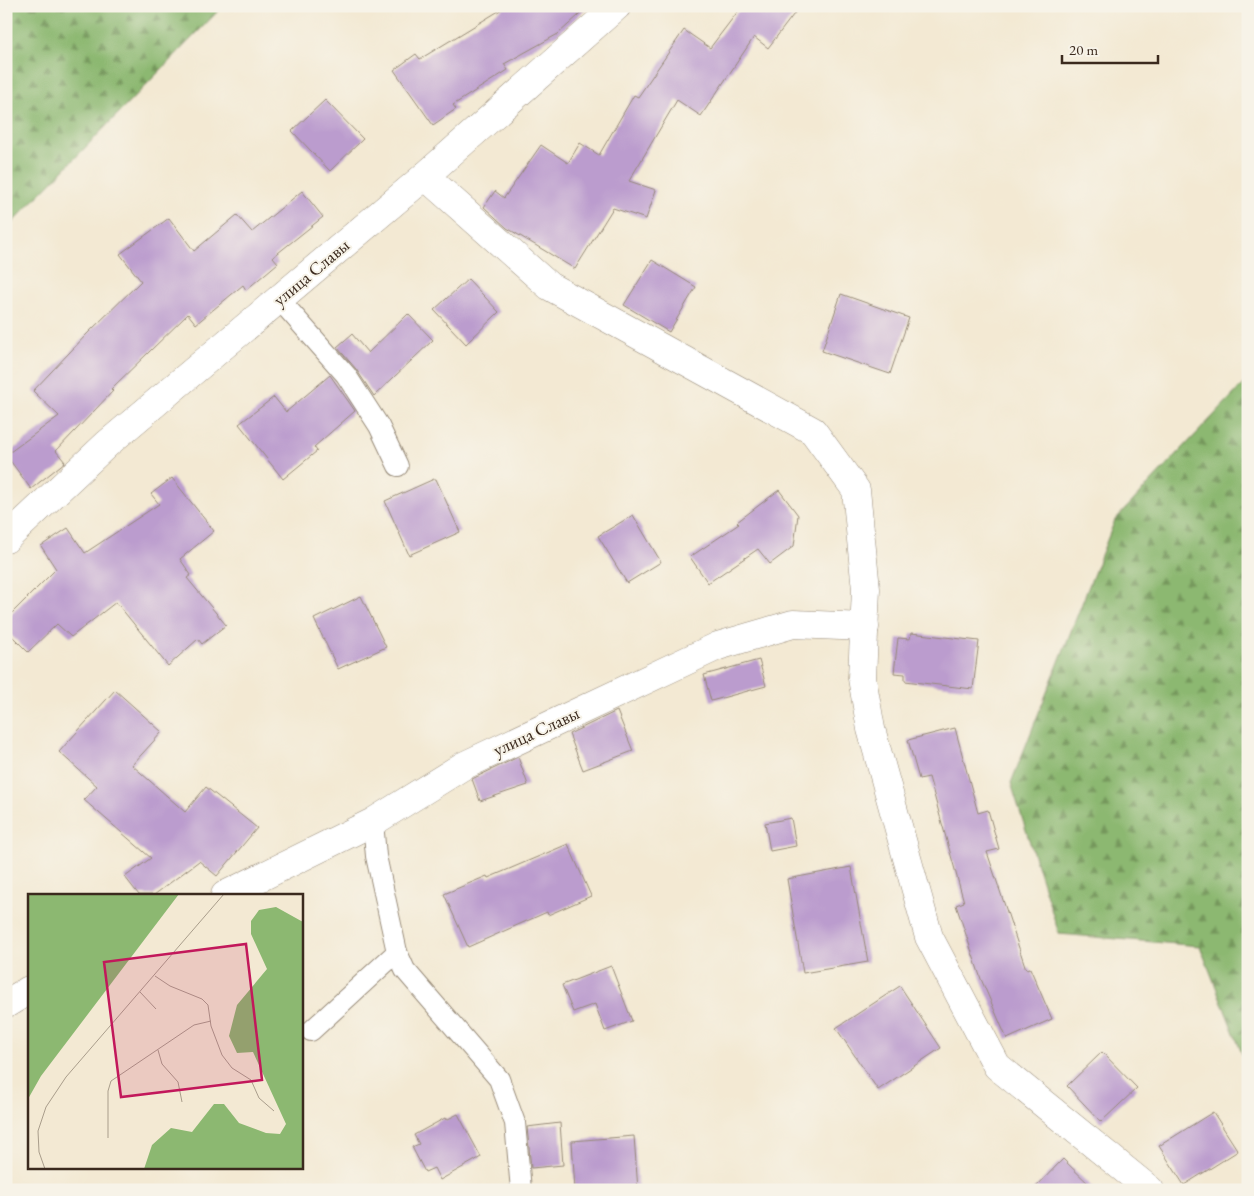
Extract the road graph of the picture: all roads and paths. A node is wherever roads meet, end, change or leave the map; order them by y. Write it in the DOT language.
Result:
graph roads {
  1 [pos="617,6"];
  2 [pos="425,176"];
  3 [pos="279,299"];
  4 [pos="398,466"];
  5 [pos="6,538"];
  6 [pos="865,627"];
  7 [pos="373,822"];
  8 [pos="227,894"];
  9 [pos="397,952"];
  10 [pos="28,991"];
  11 [pos="6,1004"];
  12 [pos="310,1031"];
  13 [pos="521,1190"];
  14 [pos="1150,1190"];
  1 -- 2 [label="street, улица Славы"];
  2 -- 3 [label="street, улица Славы"];
  2 -- 6 [label="street"];
  3 -- 4 [label="lane"];
  3 -- 5 [label="street, улица Славы"];
  6 -- 7 [label="street, улица Славы"];
  6 -- 14 [label="street"];
  7 -- 8 [label="street, улица Славы"];
  7 -- 9 [label="lane"];
  9 -- 12 [label="lane"];
  9 -- 13 [label="lane"];
  10 -- 11 [label="street"];
}
